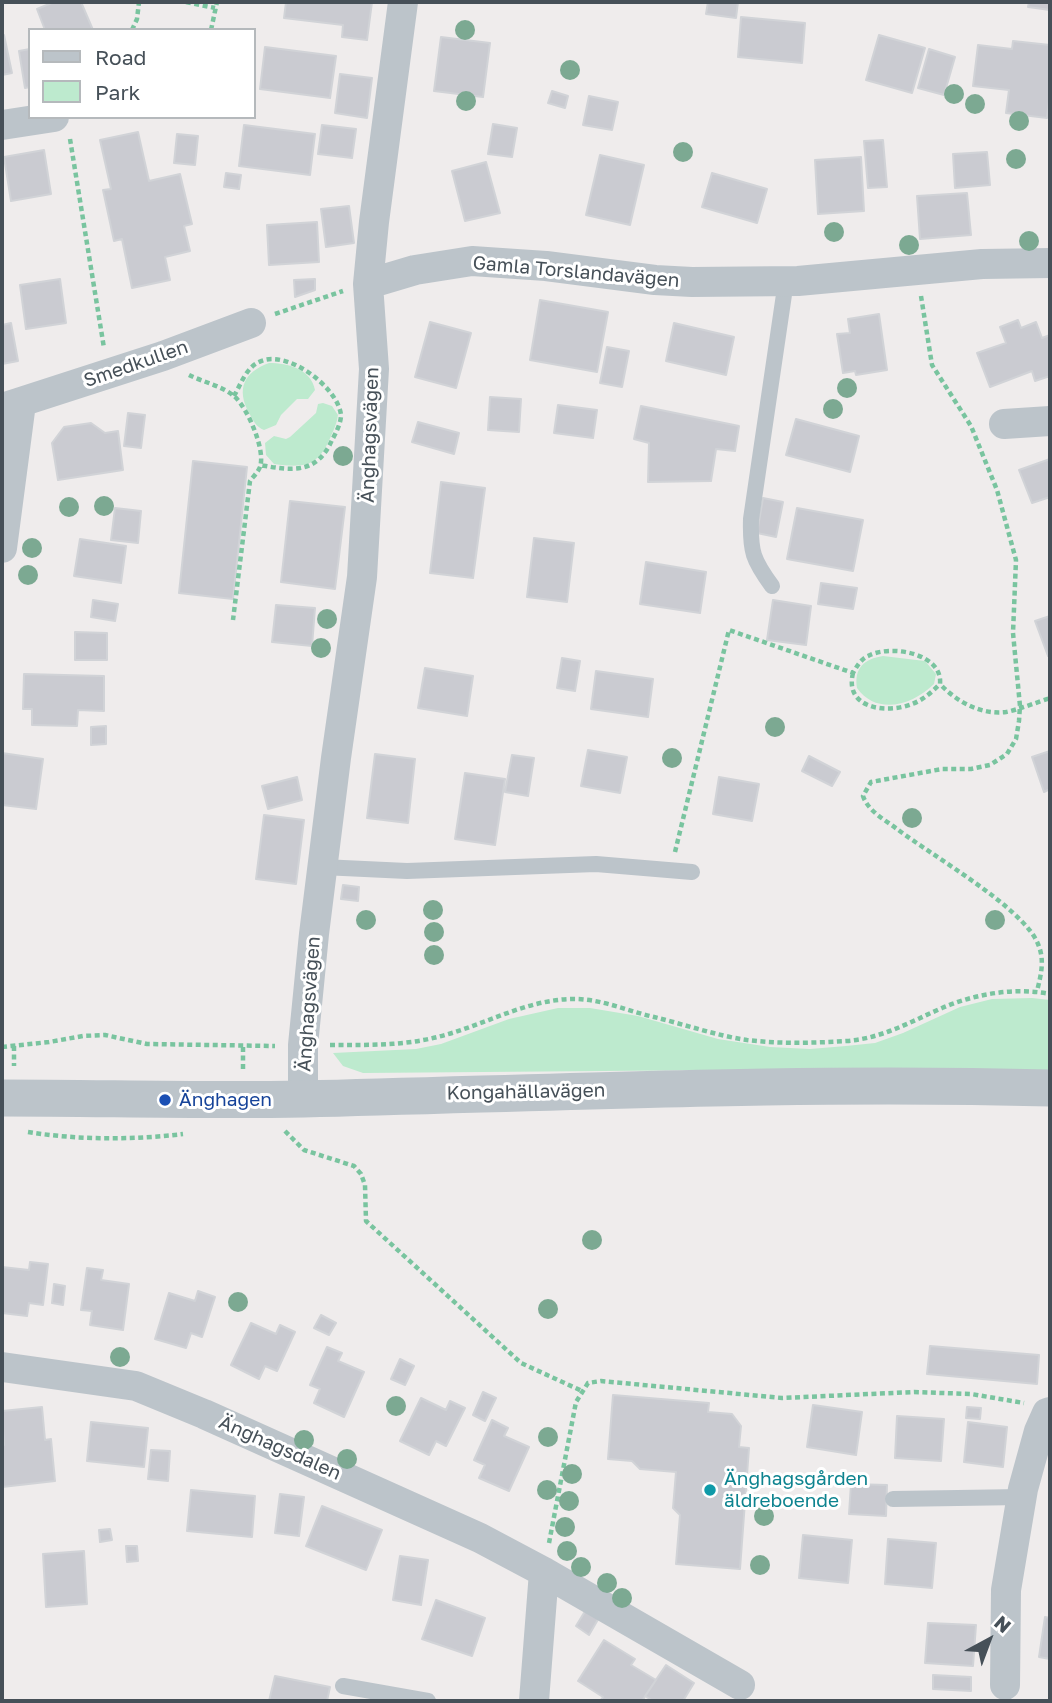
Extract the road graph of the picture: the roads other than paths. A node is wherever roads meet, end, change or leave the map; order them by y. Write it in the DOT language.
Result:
graph roads {
  1 [pos="403,2"];
  2 [pos="61,123"];
  3 [pos="2,125"];
  4 [pos="1050,264"];
  5 [pos="786,281"];
  6 [pos="357,287"];
  7 [pos="251,323"];
  8 [pos="11,405"];
  9 [pos="1050,421"];
  10 [pos="1004,424"];
  11 [pos="2,548"];
  12 [pos="772,586"];
  13 [pos="322,867"];
  14 [pos="692,872"];
  15 [pos="1050,1088"];
  16 [pos="2,1098"];
  17 [pos="293,1113"];
  18 [pos="2,1367"];
  19 [pos="1049,1412"];
  20 [pos="1022,1497"];
  21 [pos="893,1499"];
  22 [pos="544,1572"];
  23 [pos="740,1685"];
  24 [pos="1005,1685"];
  25 [pos="342,1686"];
  26 [pos="428,1701"];
  27 [pos="534,1701"];
  1 -- 6 [label="street, Änghagsvägen"];
  2 -- 3 [label="street"];
  4 -- 5 [label="street, Gamla Torslandavägen"];
  5 -- 6 [label="street, Gamla Torslandavägen"];
  5 -- 12 [label="lane"];
  6 -- 13 [label="street, Änghagsvägen"];
  7 -- 8 [label="street, Smedkullen"];
  8 -- 11 [label="street, Smedkullen"];
  9 -- 10 [label="street"];
  13 -- 14 [label="lane"];
  13 -- 17 [label="street, Änghagsvägen"];
  15 -- 17 [label="street, Kongahällavägen"];
  16 -- 17 [label="street, Kongahällavägen"];
  18 -- 22 [label="street, Änghagsdalen"];
  19 -- 20 [label="street"];
  20 -- 21 [label="lane"];
  20 -- 24 [label="street"];
  22 -- 23 [label="street, Änghagsdalen"];
  22 -- 27 [label="street"];
  25 -- 26 [label="lane"];
}
